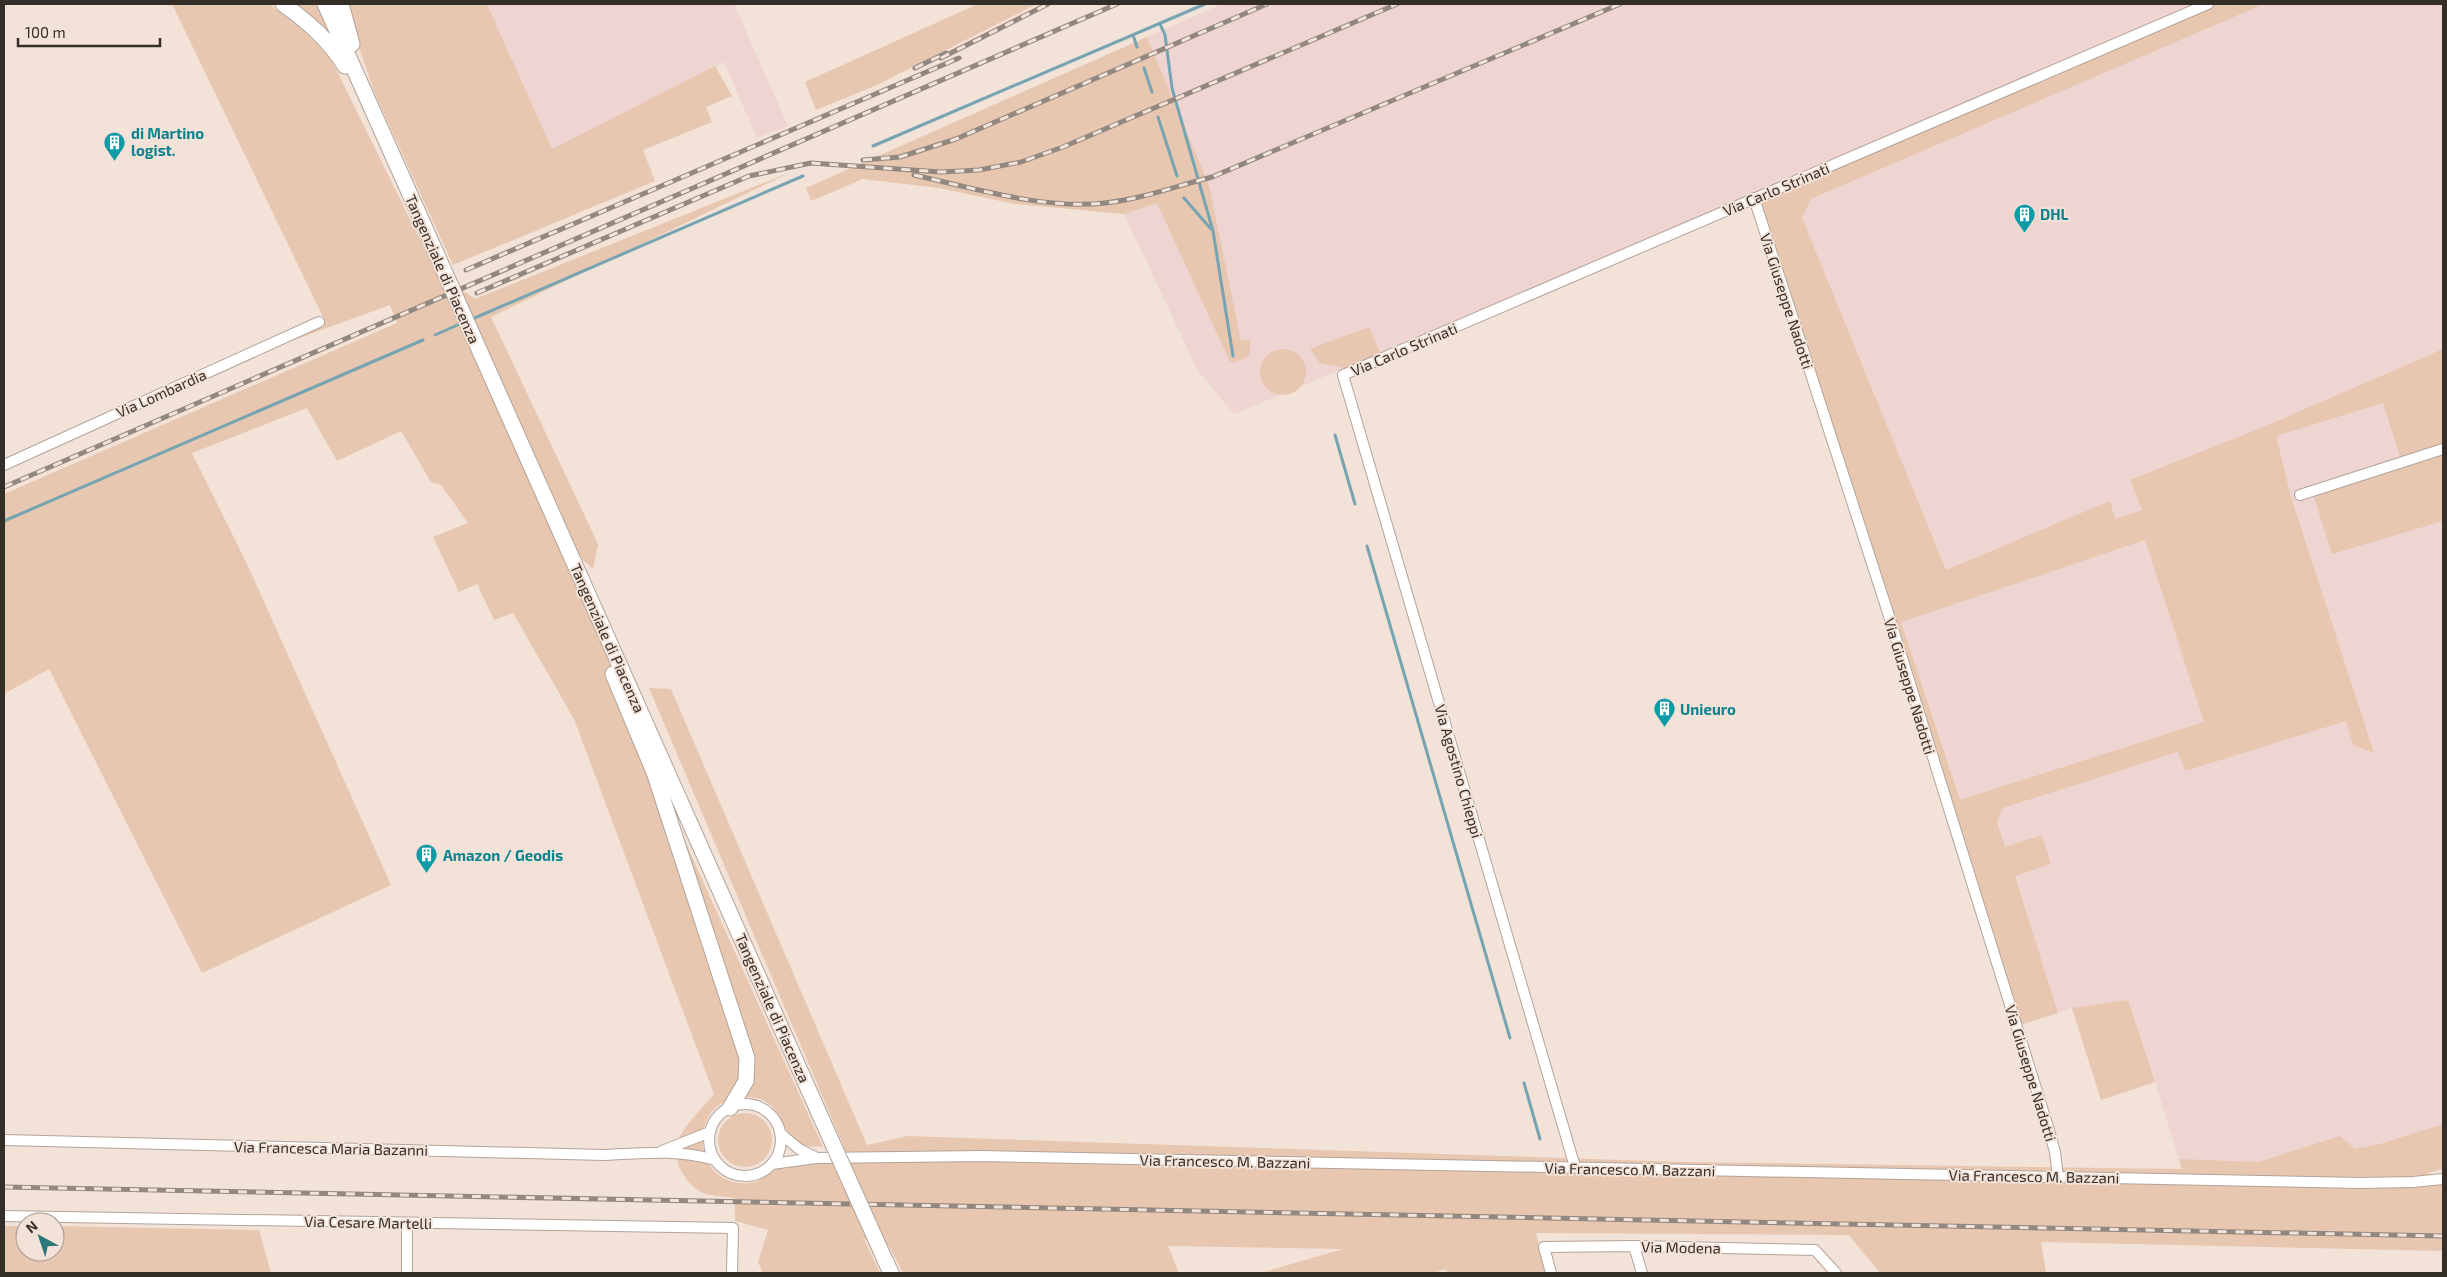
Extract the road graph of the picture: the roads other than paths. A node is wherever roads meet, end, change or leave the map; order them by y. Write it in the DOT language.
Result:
graph roads {
  1 [pos="283,4"];
  2 [pos="325,4"];
  3 [pos="341,4"];
  4 [pos="2208,4"];
  5 [pos="372,108"];
  6 [pos="1754,198"];
  7 [pos="319,322"];
  8 [pos="1343,375"];
  9 [pos="2443,449"];
  10 [pos="4,465"];
  11 [pos="2300,494"];
  12 [pos="606,633"];
  13 [pos="730,1108"];
  14 [pos="710,1132"];
  15 [pos="780,1133"];
  16 [pos="4,1140"];
  17 [pos="658,1152"];
  18 [pos="816,1158"];
  19 [pos="715,1160"];
  20 [pos="772,1164"];
  21 [pos="1575,1167"];
  22 [pos="2058,1177"];
  23 [pos="2443,1179"];
  24 [pos="4,1216"];
  25 [pos="407,1223"];
  26 [pos="1634,1246"];
  27 [pos="888,1267"];
  28 [pos="407,1273"];
  29 [pos="732,1273"];
  30 [pos="1551,1273"];
  31 [pos="1642,1273"];
  32 [pos="1836,1273"];
  1 -- 5 [label="highway"];
  2 -- 5 [label="highway, Tangenziale di Piacenza"];
  3 -- 5 [label="highway"];
  4 -- 6 [label="street, Via Carlo Strinati"];
  5 -- 12 [label="highway, Tangenziale di Piacenza, bridge"];
  6 -- 8 [label="street, Via Carlo Strinati"];
  6 -- 22 [label="street, Via Giuseppe Nadotti"];
  7 -- 10 [label="street, Via Lombardia"];
  8 -- 21 [label="street, Via Agostino Chieppi"];
  9 -- 11 [label="street"];
  12 -- 13 [label="highway"];
  12 -- 27 [label="highway, Tangenziale di Piacenza, bridge"];
  13 -- 14 [label="street"];
  13 -- 15 [label="street"];
  14 -- 17 [label="street"];
  14 -- 19 [label="street"];
  15 -- 18 [label="street"];
  15 -- 20 [label="street"];
  16 -- 17 [label="street, Via Francesca Maria Bazanni"];
  17 -- 19 [label="street"];
  18 -- 20 [label="street, Via Francesco M. Bazzani"];
  18 -- 21 [label="street, Via Francesco M. Bazzani"];
  19 -- 20 [label="street"];
  21 -- 22 [label="street, Via Francesco M. Bazzani"];
  22 -- 23 [label="street, Via Francesco M. Bazzani"];
  24 -- 25 [label="street, Via Cesare Martelli"];
  25 -- 28 [label="street"];
  25 -- 29 [label="street, Via Cesare Martelli"];
  26 -- 30 [label="street, Via Modena"];
  26 -- 31 [label="street"];
  26 -- 32 [label="street, Via Modena"];
}
